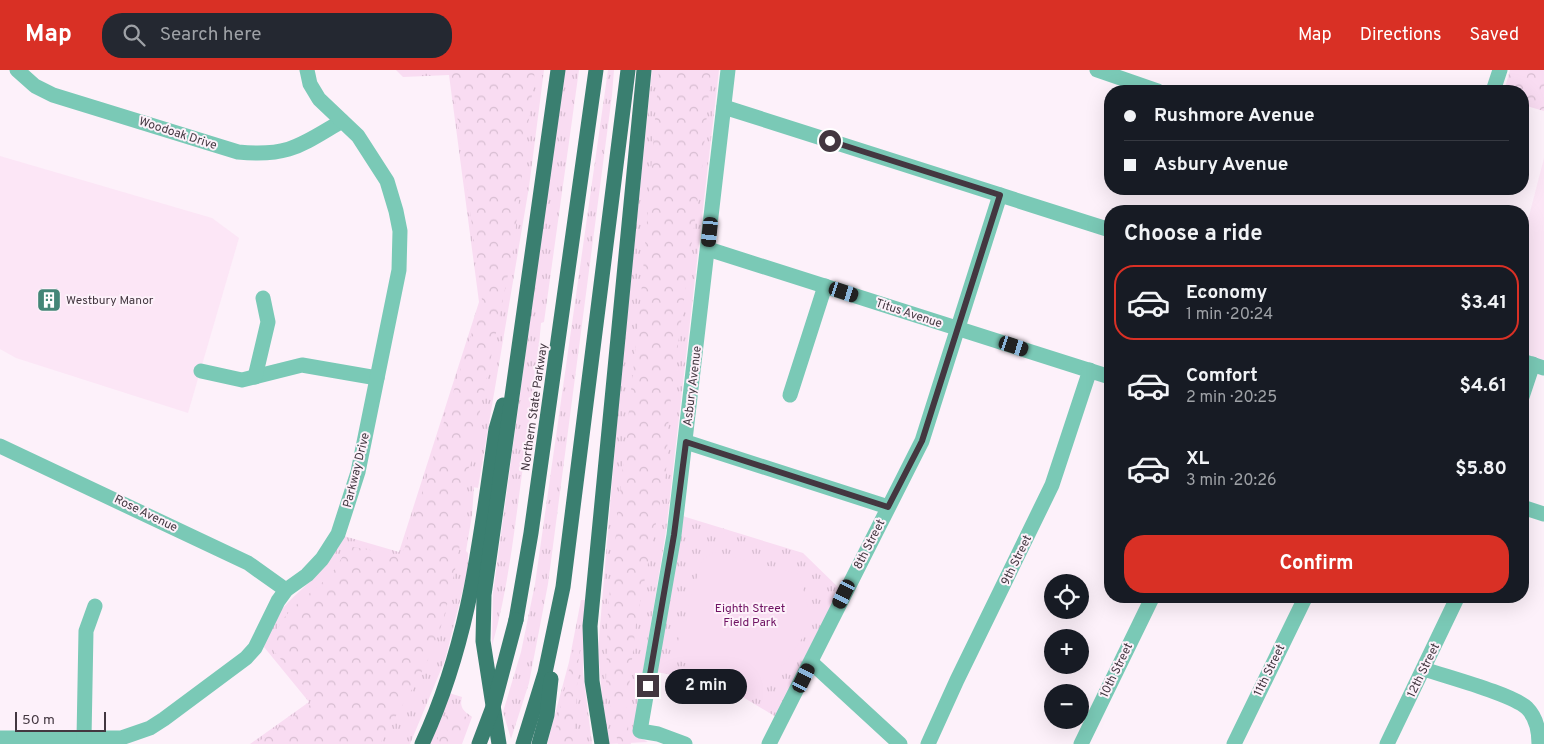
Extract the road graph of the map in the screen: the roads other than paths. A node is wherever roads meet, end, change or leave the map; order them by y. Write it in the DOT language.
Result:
graph roads {
  1 [pos="17,70"];
  2 [pos="306,70"];
  3 [pos="558,70"];
  4 [pos="596,70"];
  5 [pos="628,70"];
  6 [pos="644,70"];
  7 [pos="728,70"];
  8 [pos="1097,70"];
  9 [pos="1500,70"];
  10 [pos="1141,85"];
  11 [pos="1495,85"];
  12 [pos="724,107"];
  13 [pos="342,121"];
  14 [pos="1000,195"];
  15 [pos="1104,228"];
  16 [pos="708,249"];
  17 [pos="825,286"];
  18 [pos="263,298"];
  19 [pos="958,328"];
  20 [pos="518,354"];
  21 [pos="1090,370"];
  22 [pos="201,371"];
  23 [pos="1104,375"];
  24 [pos="255,377"];
  25 [pos="377,378"];
  26 [pos="790,395"];
  27 [pos="686,442"];
  28 [pos="0,446"];
  29 [pos="888,507"];
  30 [pos="1529,509"];
  31 [pos="1544,514"];
  32 [pos="286,590"];
  33 [pos="1150,603"];
  34 [pos="1303,603"];
  35 [pos="1455,603"];
  36 [pos="94,606"];
  37 [pos="555,631"];
  38 [pos="812,663"];
  39 [pos="1424,669"];
  40 [pos="0,738"];
  41 [pos="84,738"];
  42 [pos="526,738"];
  43 [pos="422,744"];
  44 [pos="479,744"];
  45 [pos="499,744"];
  46 [pos="539,744"];
  47 [pos="602,744"];
  48 [pos="685,744"];
  49 [pos="769,744"];
  50 [pos="900,744"];
  51 [pos="928,744"];
  52 [pos="1081,744"];
  53 [pos="1234,744"];
  54 [pos="1387,744"];
  55 [pos="1539,744"];
  1 -- 13 [label="street, Woodoak Drive"];
  2 -- 13 [label="street, Parkway Drive"];
  3 -- 20 [label="highway"];
  4 -- 44 [label="highway, Northern State Parkway, bridge"];
  5 -- 37 [label="highway"];
  6 -- 47 [label="highway"];
  7 -- 12 [label="street, Asbury Avenue"];
  8 -- 10 [label="street"];
  9 -- 11 [label="street"];
  12 -- 14 [label="street"];
  12 -- 16 [label="street, Asbury Avenue"];
  13 -- 25 [label="street, Parkway Drive"];
  14 -- 15 [label="street"];
  14 -- 19 [label="street, 8th Street"];
  16 -- 17 [label="street, Titus Avenue"];
  16 -- 27 [label="street, Asbury Avenue"];
  17 -- 19 [label="street, Titus Avenue"];
  17 -- 26 [label="street"];
  18 -- 24 [label="street"];
  19 -- 21 [label="street, Titus Avenue"];
  19 -- 29 [label="street, 8th Street"];
  20 -- 43 [label="highway"];
  20 -- 45 [label="highway"];
  21 -- 23 [label="street, Titus Avenue"];
  21 -- 51 [label="street, 9th Street"];
  22 -- 24 [label="street"];
  24 -- 25 [label="street"];
  25 -- 32 [label="street, Parkway Drive"];
  27 -- 29 [label="street"];
  27 -- 48 [label="street, Asbury Avenue"];
  28 -- 32 [label="street, Rose Avenue"];
  29 -- 38 [label="street, 8th Street"];
  30 -- 31 [label="street"];
  32 -- 41 [label="street, Parkway Drive"];
  33 -- 52 [label="street, 10th Street"];
  34 -- 53 [label="street, 11th Street"];
  35 -- 39 [label="street, 12th Street"];
  36 -- 41 [label="street"];
  37 -- 42 [label="highway"];
  37 -- 46 [label="highway"];
  38 -- 49 [label="street, 8th Street"];
  38 -- 50 [label="street"];
  39 -- 54 [label="street, 12th Street"];
  39 -- 55 [label="street"];
  40 -- 41 [label="street, Parkway Drive"];
}
